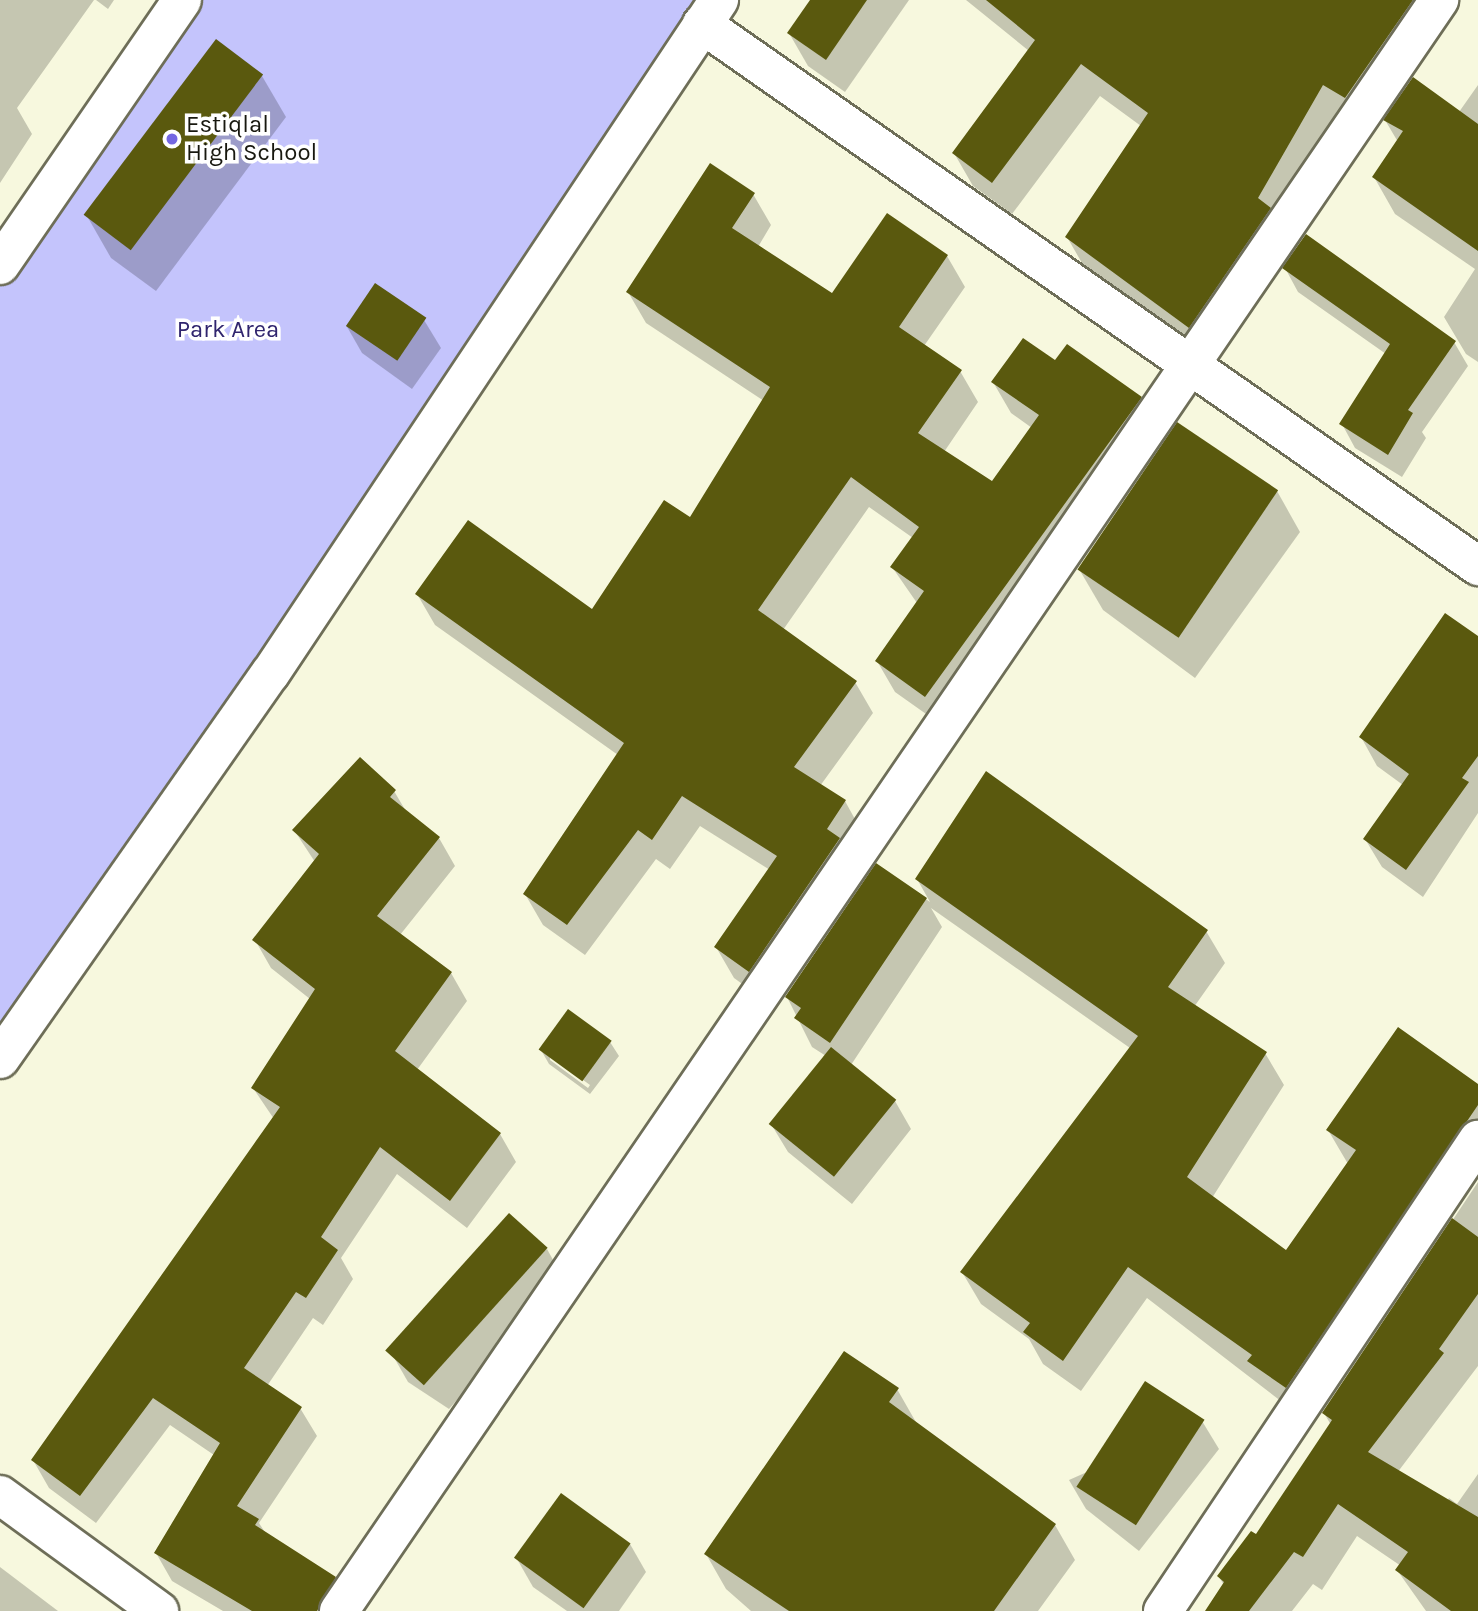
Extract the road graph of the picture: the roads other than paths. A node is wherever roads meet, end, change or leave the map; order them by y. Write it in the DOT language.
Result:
graph roads {
  1 [pos="182,0"];
  2 [pos="1439,0"];
  3 [pos="710,12"];
  4 [pos="0,265"];
  5 [pos="1189,366"];
  6 [pos="1478,566"];
  7 [pos="0,1059"];
  8 [pos="1478,1140"];
  9 [pos="0,1495"];
  10 [pos="159,1611"];
  11 [pos="339,1611"];
  12 [pos="1163,1611"];
  1 -- 4 [label="street"];
  2 -- 5 [label="street"];
  3 -- 5 [label="street"];
  3 -- 7 [label="street"];
  5 -- 6 [label="street"];
  5 -- 11 [label="street"];
  8 -- 12 [label="street"];
  9 -- 10 [label="street"];
}
